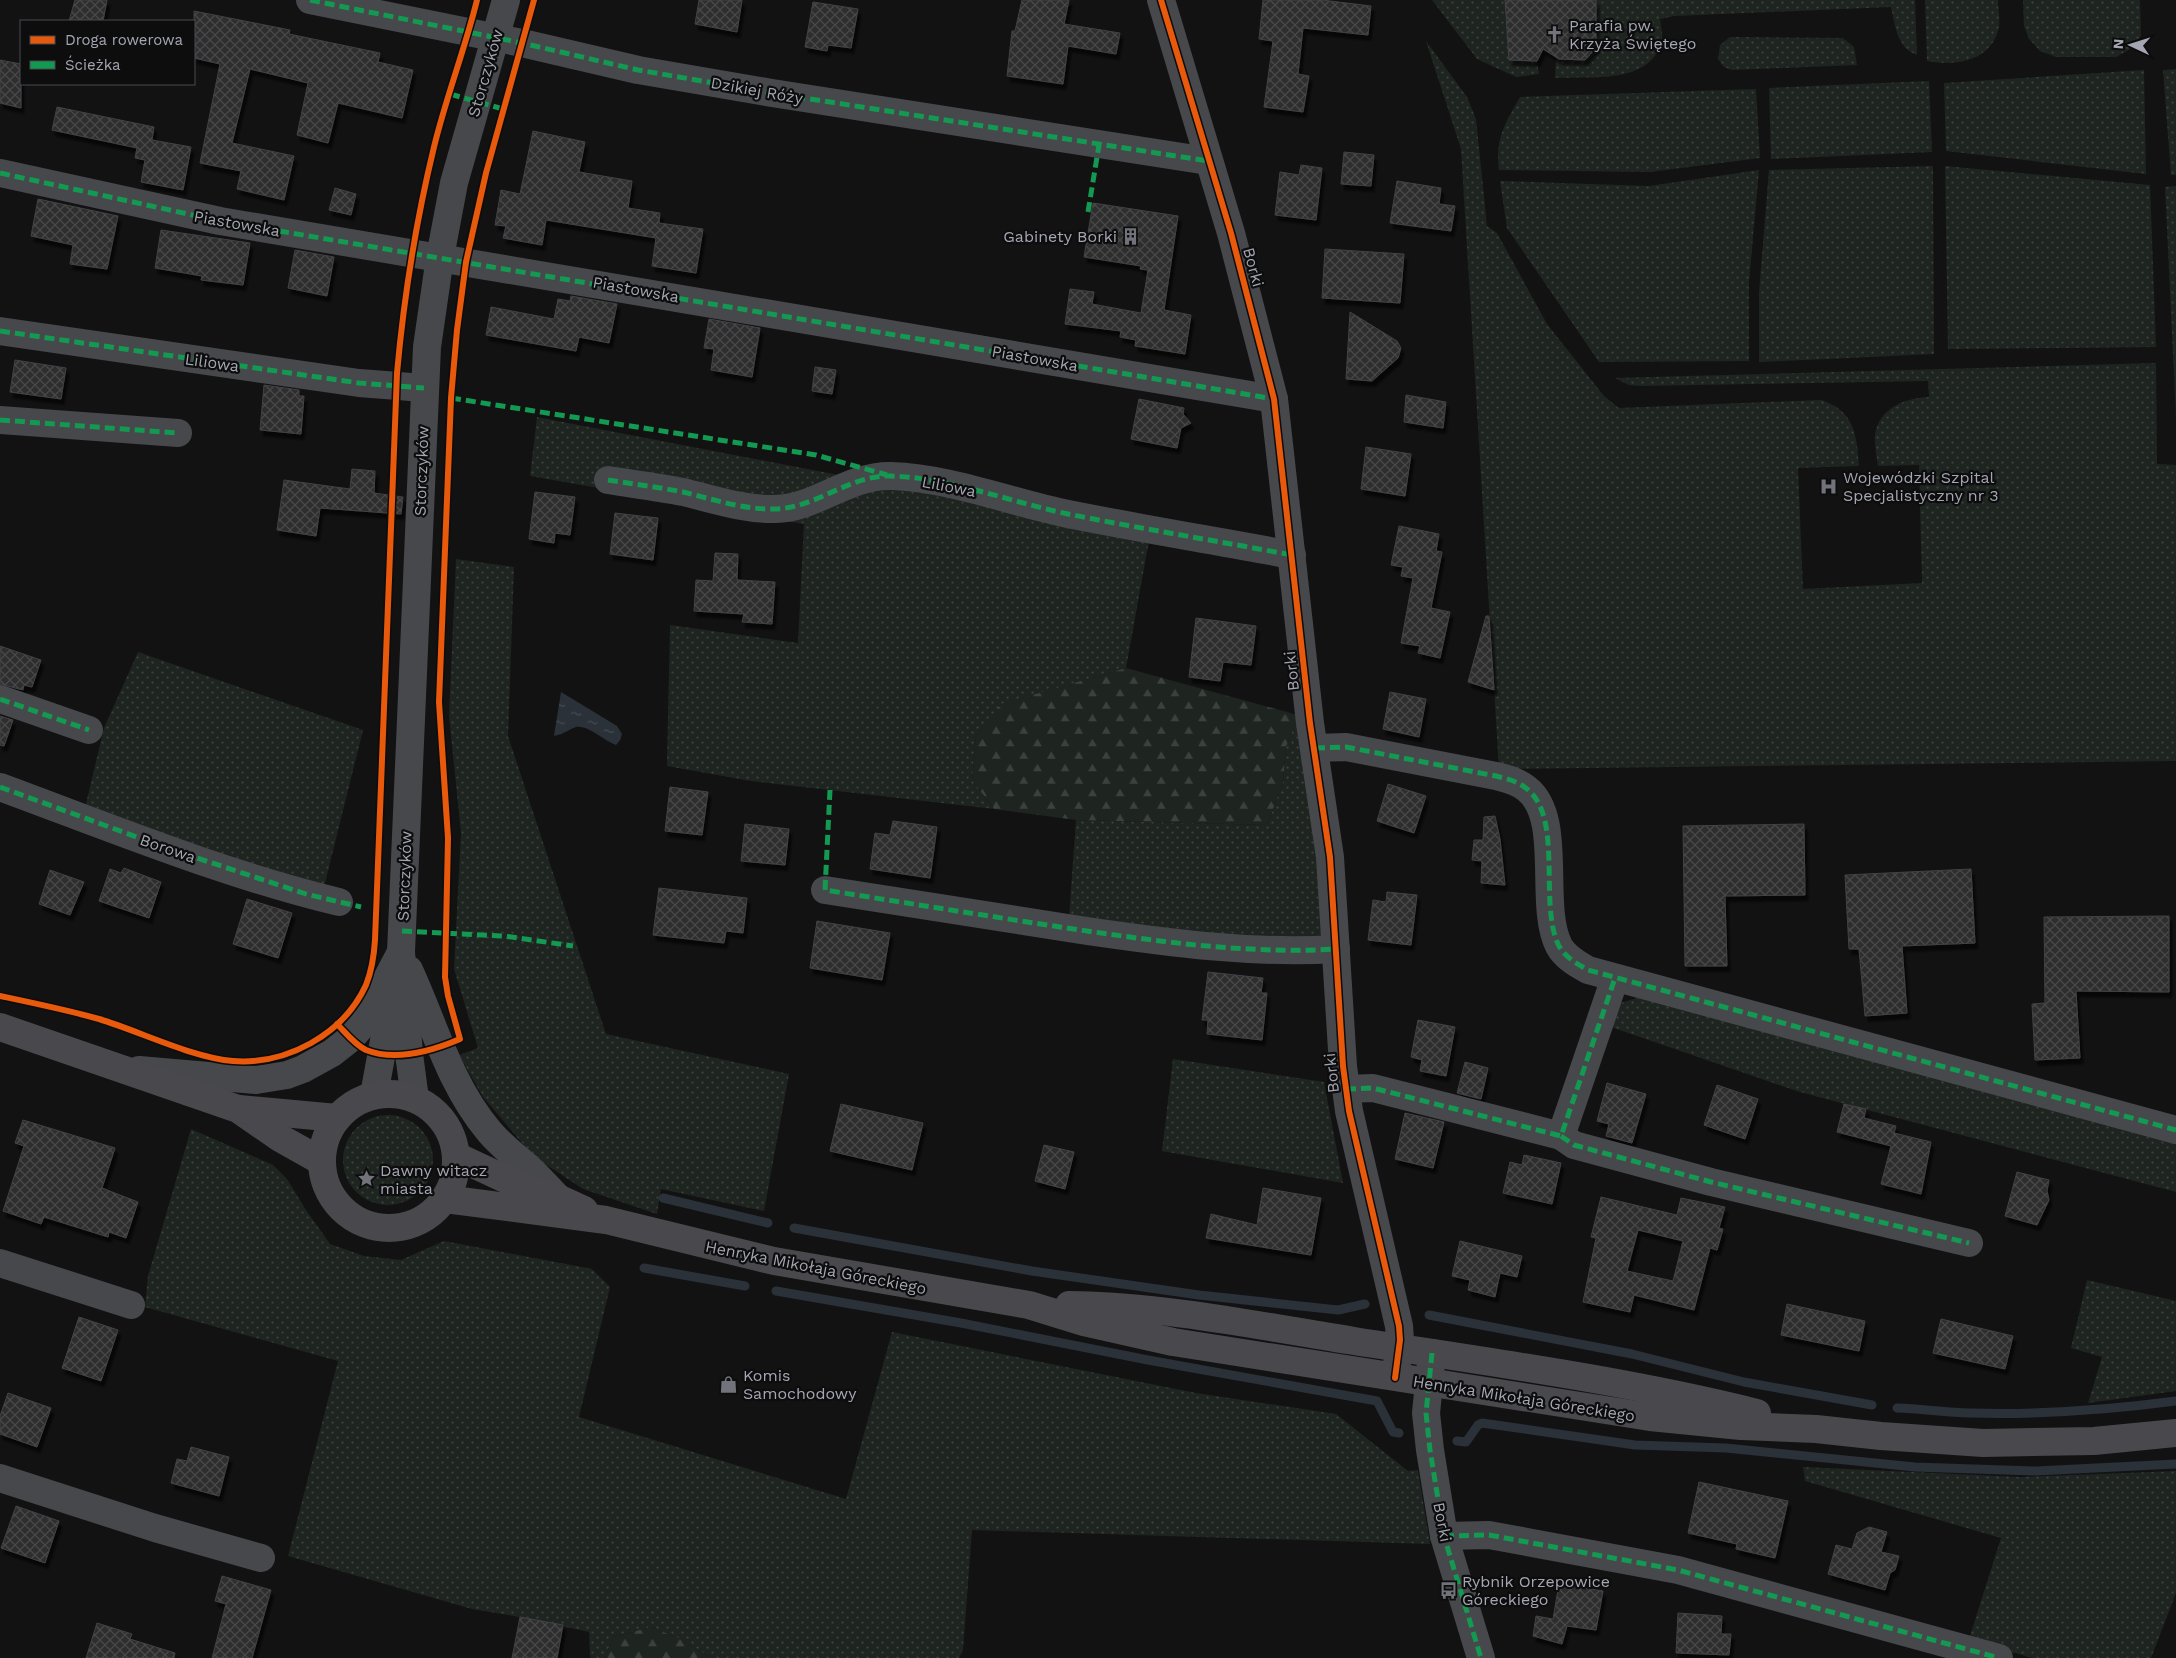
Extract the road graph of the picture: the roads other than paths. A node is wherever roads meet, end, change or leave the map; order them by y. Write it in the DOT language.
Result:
graph roads {
  1 [pos="310,0"];
  2 [pos="506,0"];
  3 [pos="1161,0"];
  4 [pos="495,38"];
  5 [pos="1208,161"];
  6 [pos="0,173"];
  7 [pos="440,257"];
  8 [pos="0,331"];
  9 [pos="424,388"];
  10 [pos="1274,399"];
  11 [pos="0,420"];
  12 [pos="178,432"];
  13 [pos="608,480"];
  14 [pos="1292,555"];
  15 [pos="0,699"];
  16 [pos="89,730"];
  17 [pos="1315,748"];
  18 [pos="0,786"];
  19 [pos="825,890"];
  20 [pos="339,902"];
  21 [pos="1336,949"];
  22 [pos="401,952"];
  23 [pos="1615,978"];
  24 [pos="0,1027"];
  25 [pos="122,1069"];
  26 [pos="1346,1088"];
  27 [pos="374,1095"];
  28 [pos="415,1099"];
  29 [pos="238,1109"];
  30 [pos="337,1118"];
  31 [pos="2176,1130"];
  32 [pos="1561,1136"];
  33 [pos="456,1156"];
  34 [pos="322,1161"];
  35 [pos="445,1199"];
  36 [pos="559,1199"];
  37 [pos="606,1220"];
  38 [pos="1969,1243"];
  39 [pos="0,1263"];
  40 [pos="131,1305"];
  41 [pos="1029,1305"];
  42 [pos="1399,1348"];
  43 [pos="1432,1353"];
  44 [pos="1395,1378"];
  45 [pos="1428,1383"];
  46 [pos="1816,1428"];
  47 [pos="2176,1433"];
  48 [pos="0,1478"];
  49 [pos="1444,1536"];
  50 [pos="261,1558"];
  51 [pos="1481,1658"];
  52 [pos="1998,1658"];
  1 -- 4 [label="street, Dzikiej Róży"];
  2 -- 4 [label="street, Storczyków"];
  3 -- 5 [label="street, Borki"];
  4 -- 5 [label="street, Dzikiej Róży"];
  4 -- 7 [label="street, Storczyków"];
  5 -- 10 [label="street, Borki"];
  6 -- 7 [label="street, Piastowska"];
  7 -- 9 [label="street, Storczyków"];
  7 -- 10 [label="street, Piastowska"];
  8 -- 9 [label="street, Liliowa"];
  9 -- 22 [label="street, Storczyków"];
  10 -- 14 [label="street, Borki"];
  11 -- 12 [label="street"];
  13 -- 14 [label="street, Liliowa"];
  14 -- 17 [label="street, Borki"];
  15 -- 16 [label="street"];
  17 -- 21 [label="street, Borki"];
  17 -- 23 [label="street"];
  18 -- 20 [label="street, Borowa"];
  19 -- 21 [label="street"];
  21 -- 26 [label="street, Borki"];
  22 -- 25 [label="street"];
  22 -- 27 [label="street, Storczyków"];
  22 -- 28 [label="street, Storczyków"];
  22 -- 36 [label="street"];
  23 -- 31 [label="street"];
  23 -- 32 [label="street"];
  24 -- 25 [label="main road"];
  25 -- 29 [label="main road"];
  26 -- 32 [label="street"];
  26 -- 42 [label="street, Borki"];
  27 -- 28 [label="main road"];
  27 -- 30 [label="main road"];
  28 -- 33 [label="main road"];
  29 -- 30 [label="main road"];
  29 -- 34 [label="main road"];
  30 -- 34 [label="main road"];
  32 -- 38 [label="street"];
  33 -- 35 [label="main road"];
  33 -- 36 [label="main road, Henryka Mikołaja Góreckiego"];
  34 -- 35 [label="main road"];
  35 -- 37 [label="main road, Henryka Mikołaja Góreckiego"];
  36 -- 37 [label="main road, Henryka Mikołaja Góreckiego"];
  37 -- 41 [label="main road, Henryka Mikołaja Góreckiego"];
  39 -- 40 [label="street"];
  41 -- 42 [label="main road, Henryka Mikołaja Góreckiego"];
  41 -- 44 [label="main road, Henryka Mikołaja Góreckiego"];
  42 -- 43 [label="main road, Henryka Mikołaja Góreckiego"];
  42 -- 44 [label="street, Borki"];
  43 -- 45 [label="street, Borki"];
  43 -- 46 [label="main road, Henryka Mikołaja Góreckiego"];
  44 -- 45 [label="main road, Henryka Mikołaja Góreckiego"];
  45 -- 46 [label="main road, Henryka Mikołaja Góreckiego"];
  45 -- 49 [label="street, Borki"];
  46 -- 47 [label="main road, Henryka Mikołaja Góreckiego"];
  48 -- 50 [label="street"];
  49 -- 51 [label="street, Borki"];
  49 -- 52 [label="street"];
}
